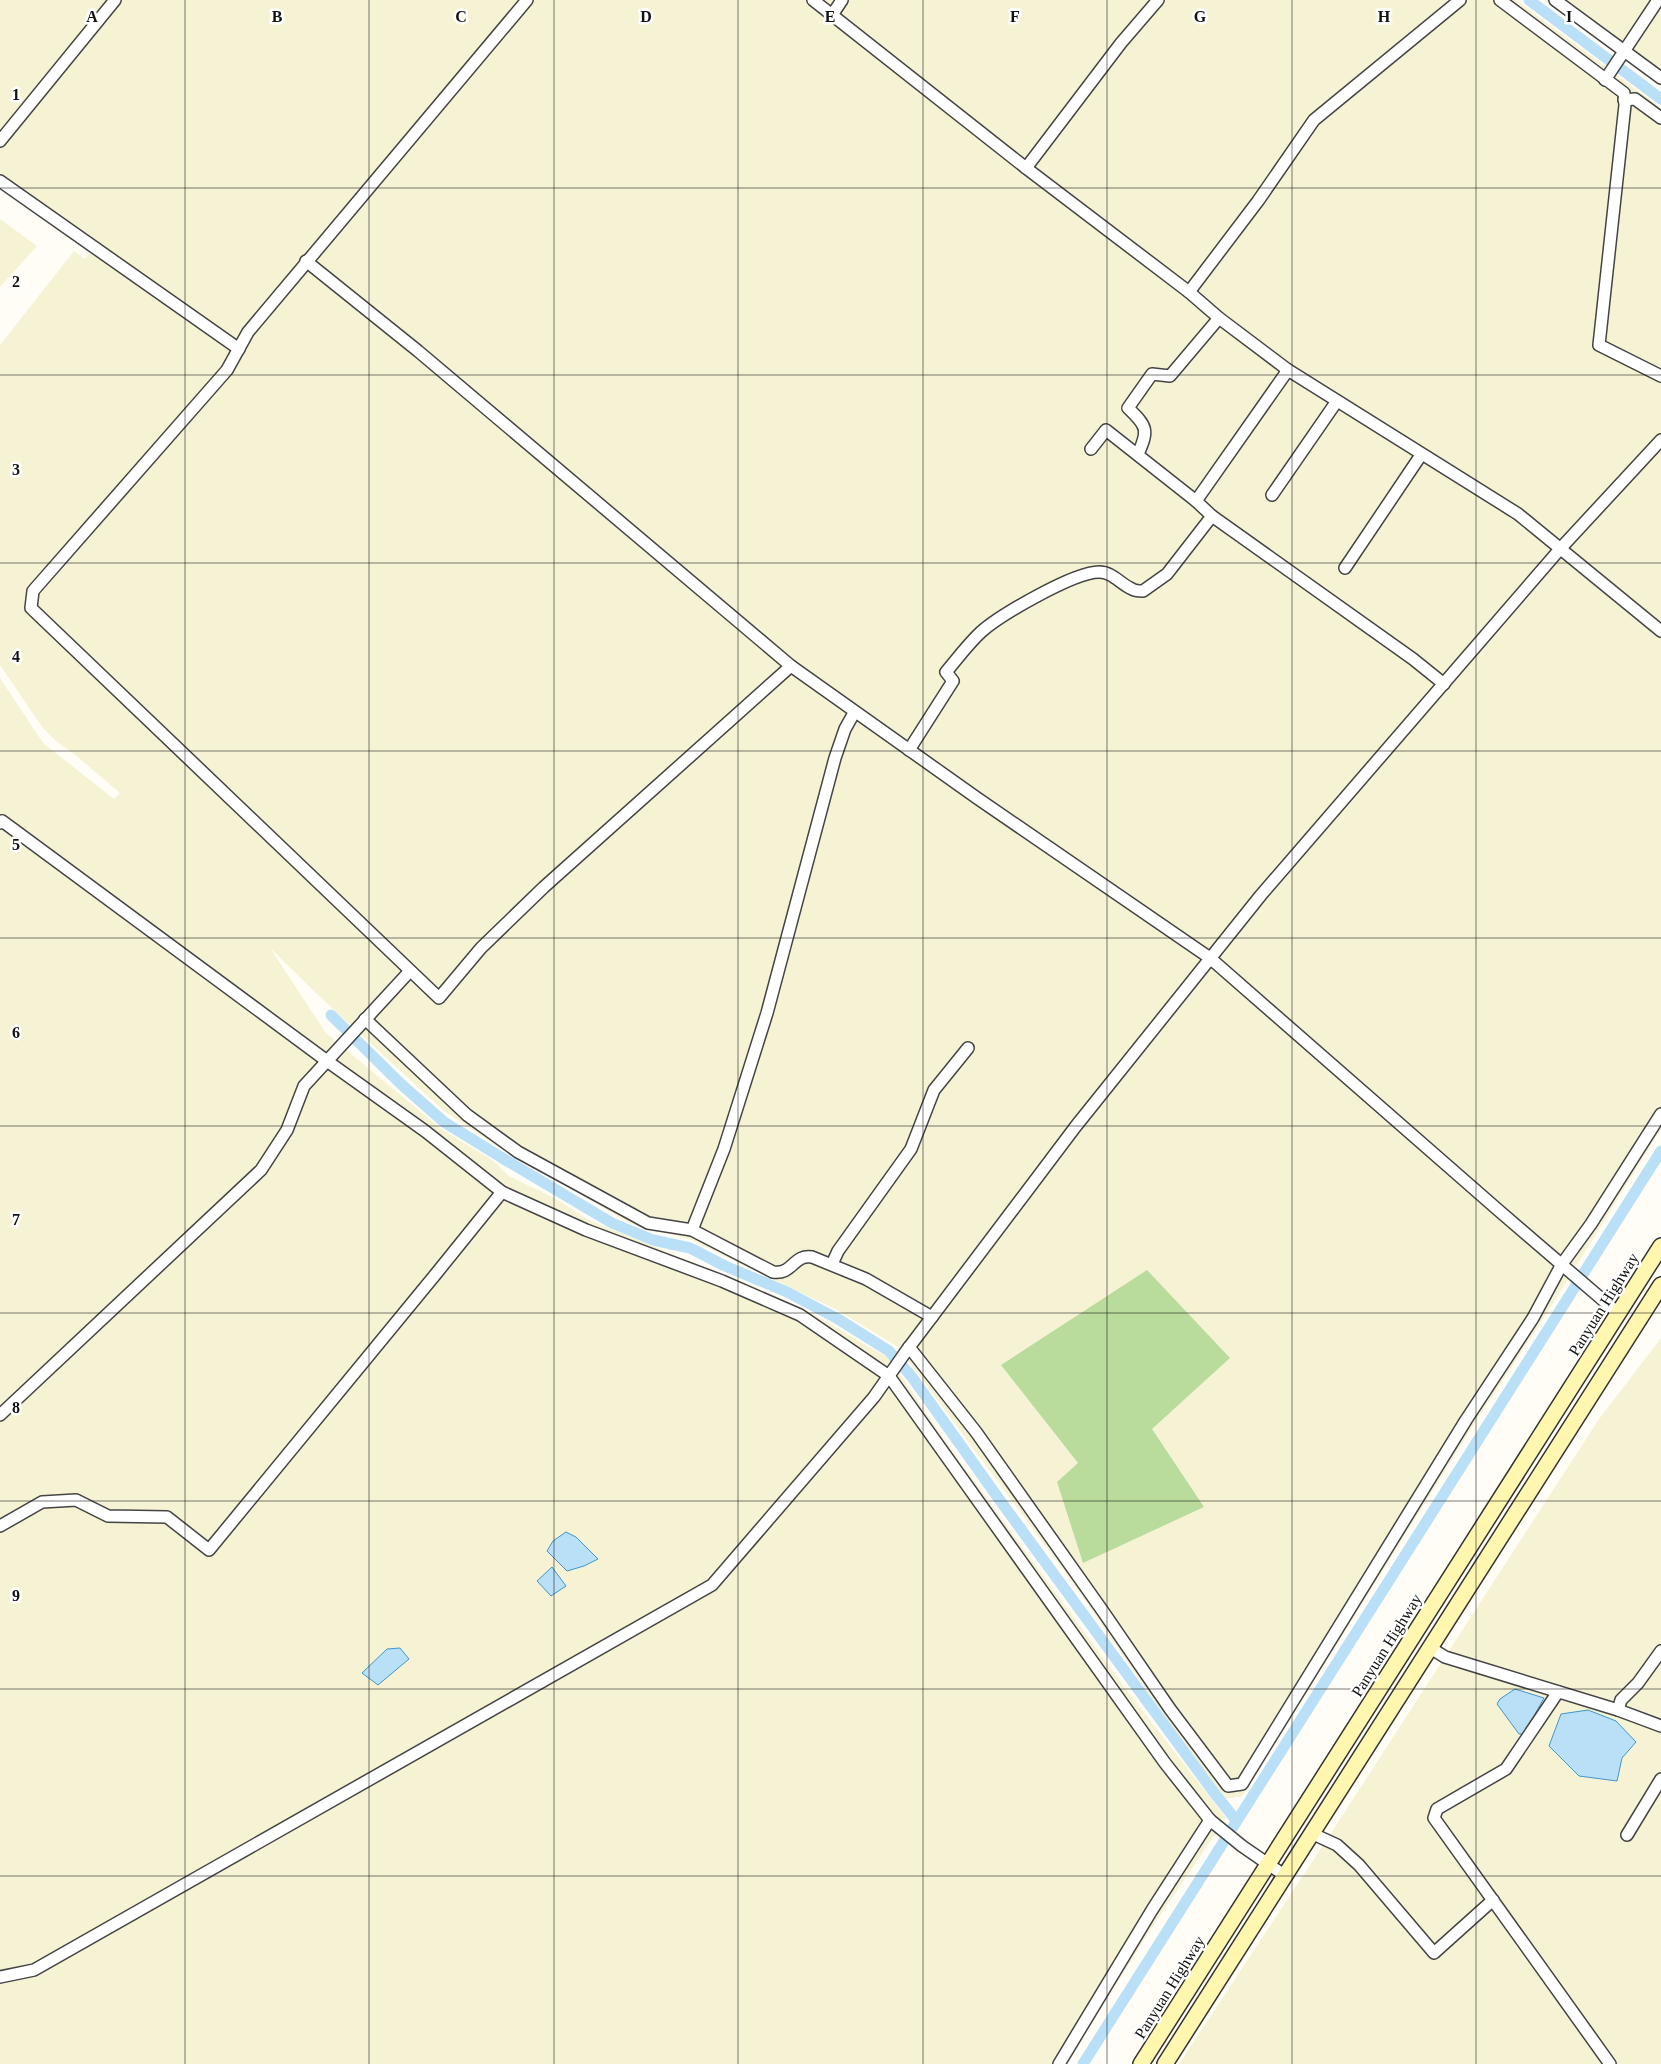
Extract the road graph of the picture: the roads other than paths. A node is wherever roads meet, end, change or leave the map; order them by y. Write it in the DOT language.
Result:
graph roads {
  1 [pos="115,0"];
  2 [pos="527,0"];
  3 [pos="813,0"];
  4 [pos="842,0"];
  5 [pos="1158,0"];
  6 [pos="1460,0"];
  7 [pos="1500,0"];
  8 [pos="1554,0"];
  9 [pos="1658,0"];
  10 [pos="832,15"];
  11 [pos="1622,52"];
  12 [pos="1607,77"];
  13 [pos="1661,78"];
  14 [pos="1624,100"];
  15 [pos="1661,118"];
  16 [pos="0,142"];
  17 [pos="1026,168"];
  18 [pos="0,181"];
  19 [pos="306,261"];
  20 [pos="1188,292"];
  21 [pos="1219,318"];
  22 [pos="239,349"];
  23 [pos="1288,370"];
  24 [pos="1661,376"];
  25 [pos="1337,401"];
  26 [pos="1661,440"];
  27 [pos="1091,449"];
  28 [pos="1138,454"];
  29 [pos="1421,455"];
  30 [pos="1272,495"];
  31 [pos="1196,501"];
  32 [pos="1212,516"];
  33 [pos="1560,549"];
  34 [pos="1345,568"];
  35 [pos="1661,632"];
  36 [pos="791,666"];
  37 [pos="1444,684"];
  38 [pos="854,712"];
  39 [pos="909,750"];
  40 [pos="0,823"];
  41 [pos="1210,958"];
  42 [pos="410,970"];
  43 [pos="365,1019"];
  44 [pos="968,1048"];
  45 [pos="327,1061"];
  46 [pos="1661,1114"];
  47 [pos="502,1192"];
  48 [pos="692,1230"];
  49 [pos="1661,1246"];
  50 [pos="832,1264"];
  51 [pos="1564,1266"];
  52 [pos="1661,1285"];
  53 [pos="1618,1313"];
  54 [pos="932,1317"];
  55 [pos="908,1348"];
  56 [pos="890,1374"];
  57 [pos="0,1415"];
  58 [pos="0,1526"];
  59 [pos="1429,1647"];
  60 [pos="1661,1651"];
  61 [pos="1558,1692"];
  62 [pos="1618,1710"];
  63 [pos="1661,1726"];
  64 [pos="1661,1779"];
  65 [pos="1210,1820"];
  66 [pos="1311,1833"];
  67 [pos="1627,1835"];
  68 [pos="1268,1864"];
  69 [pos="1284,1875"];
  70 [pos="1493,1900"];
  71 [pos="0,1978"];
  72 [pos="1059,2064"];
  73 [pos="1141,2064"];
  74 [pos="1165,2064"];
  75 [pos="1610,2064"];
  1 -- 16 [label="street"];
  2 -- 19 [label="street"];
  3 -- 10 [label="street"];
  4 -- 10 [label="street"];
  5 -- 17 [label="street"];
  6 -- 20 [label="street"];
  7 -- 12 [label="street"];
  8 -- 11 [label="street"];
  9 -- 11 [label="street"];
  10 -- 17 [label="street"];
  11 -- 12 [label="street"];
  11 -- 13 [label="street"];
  12 -- 14 [label="street"];
  14 -- 15 [label="street"];
  14 -- 24 [label="street"];
  17 -- 20 [label="street"];
  18 -- 22 [label="street"];
  19 -- 22 [label="street"];
  19 -- 36 [label="street"];
  20 -- 21 [label="street"];
  21 -- 23 [label="street"];
  21 -- 28 [label="street"];
  22 -- 42 [label="street"];
  23 -- 25 [label="street"];
  23 -- 31 [label="street"];
  25 -- 29 [label="street"];
  25 -- 30 [label="street"];
  26 -- 33 [label="street"];
  27 -- 28 [label="street"];
  28 -- 31 [label="street"];
  29 -- 33 [label="street"];
  29 -- 34 [label="street"];
  31 -- 32 [label="street"];
  32 -- 37 [label="street"];
  32 -- 39 [label="street"];
  33 -- 35 [label="street"];
  33 -- 37 [label="street"];
  36 -- 38 [label="street"];
  36 -- 42 [label="street"];
  37 -- 41 [label="street"];
  38 -- 39 [label="street"];
  38 -- 48 [label="street"];
  39 -- 41 [label="street"];
  40 -- 45 [label="street"];
  41 -- 51 [label="street"];
  41 -- 54 [label="street"];
  42 -- 43 [label="street"];
  43 -- 45 [label="street"];
  43 -- 48 [label="street"];
  44 -- 50 [label="street"];
  45 -- 47 [label="street"];
  45 -- 57 [label="street"];
  46 -- 51 [label="street"];
  47 -- 56 [label="street"];
  47 -- 58 [label="street"];
  48 -- 50 [label="street"];
  49 -- 53 [label="main road, Panyuan Highway"];
  50 -- 54 [label="street"];
  51 -- 53 [label="street"];
  51 -- 55 [label="street"];
  52 -- 59 [label="main road"];
  53 -- 68 [label="main road, Panyuan Highway"];
  54 -- 55 [label="street"];
  55 -- 56 [label="street"];
  56 -- 65 [label="street"];
  56 -- 71 [label="street"];
  59 -- 61 [label="street"];
  59 -- 66 [label="main road"];
  60 -- 62 [label="street"];
  61 -- 62 [label="street"];
  61 -- 70 [label="street"];
  62 -- 63 [label="street"];
  64 -- 67 [label="street"];
  65 -- 68 [label="street"];
  65 -- 72 [label="street"];
  66 -- 69 [label="main road"];
  66 -- 70 [label="street"];
  68 -- 69 [label="street"];
  68 -- 73 [label="main road, Panyuan Highway"];
  69 -- 74 [label="main road"];
  70 -- 75 [label="street"];
}
